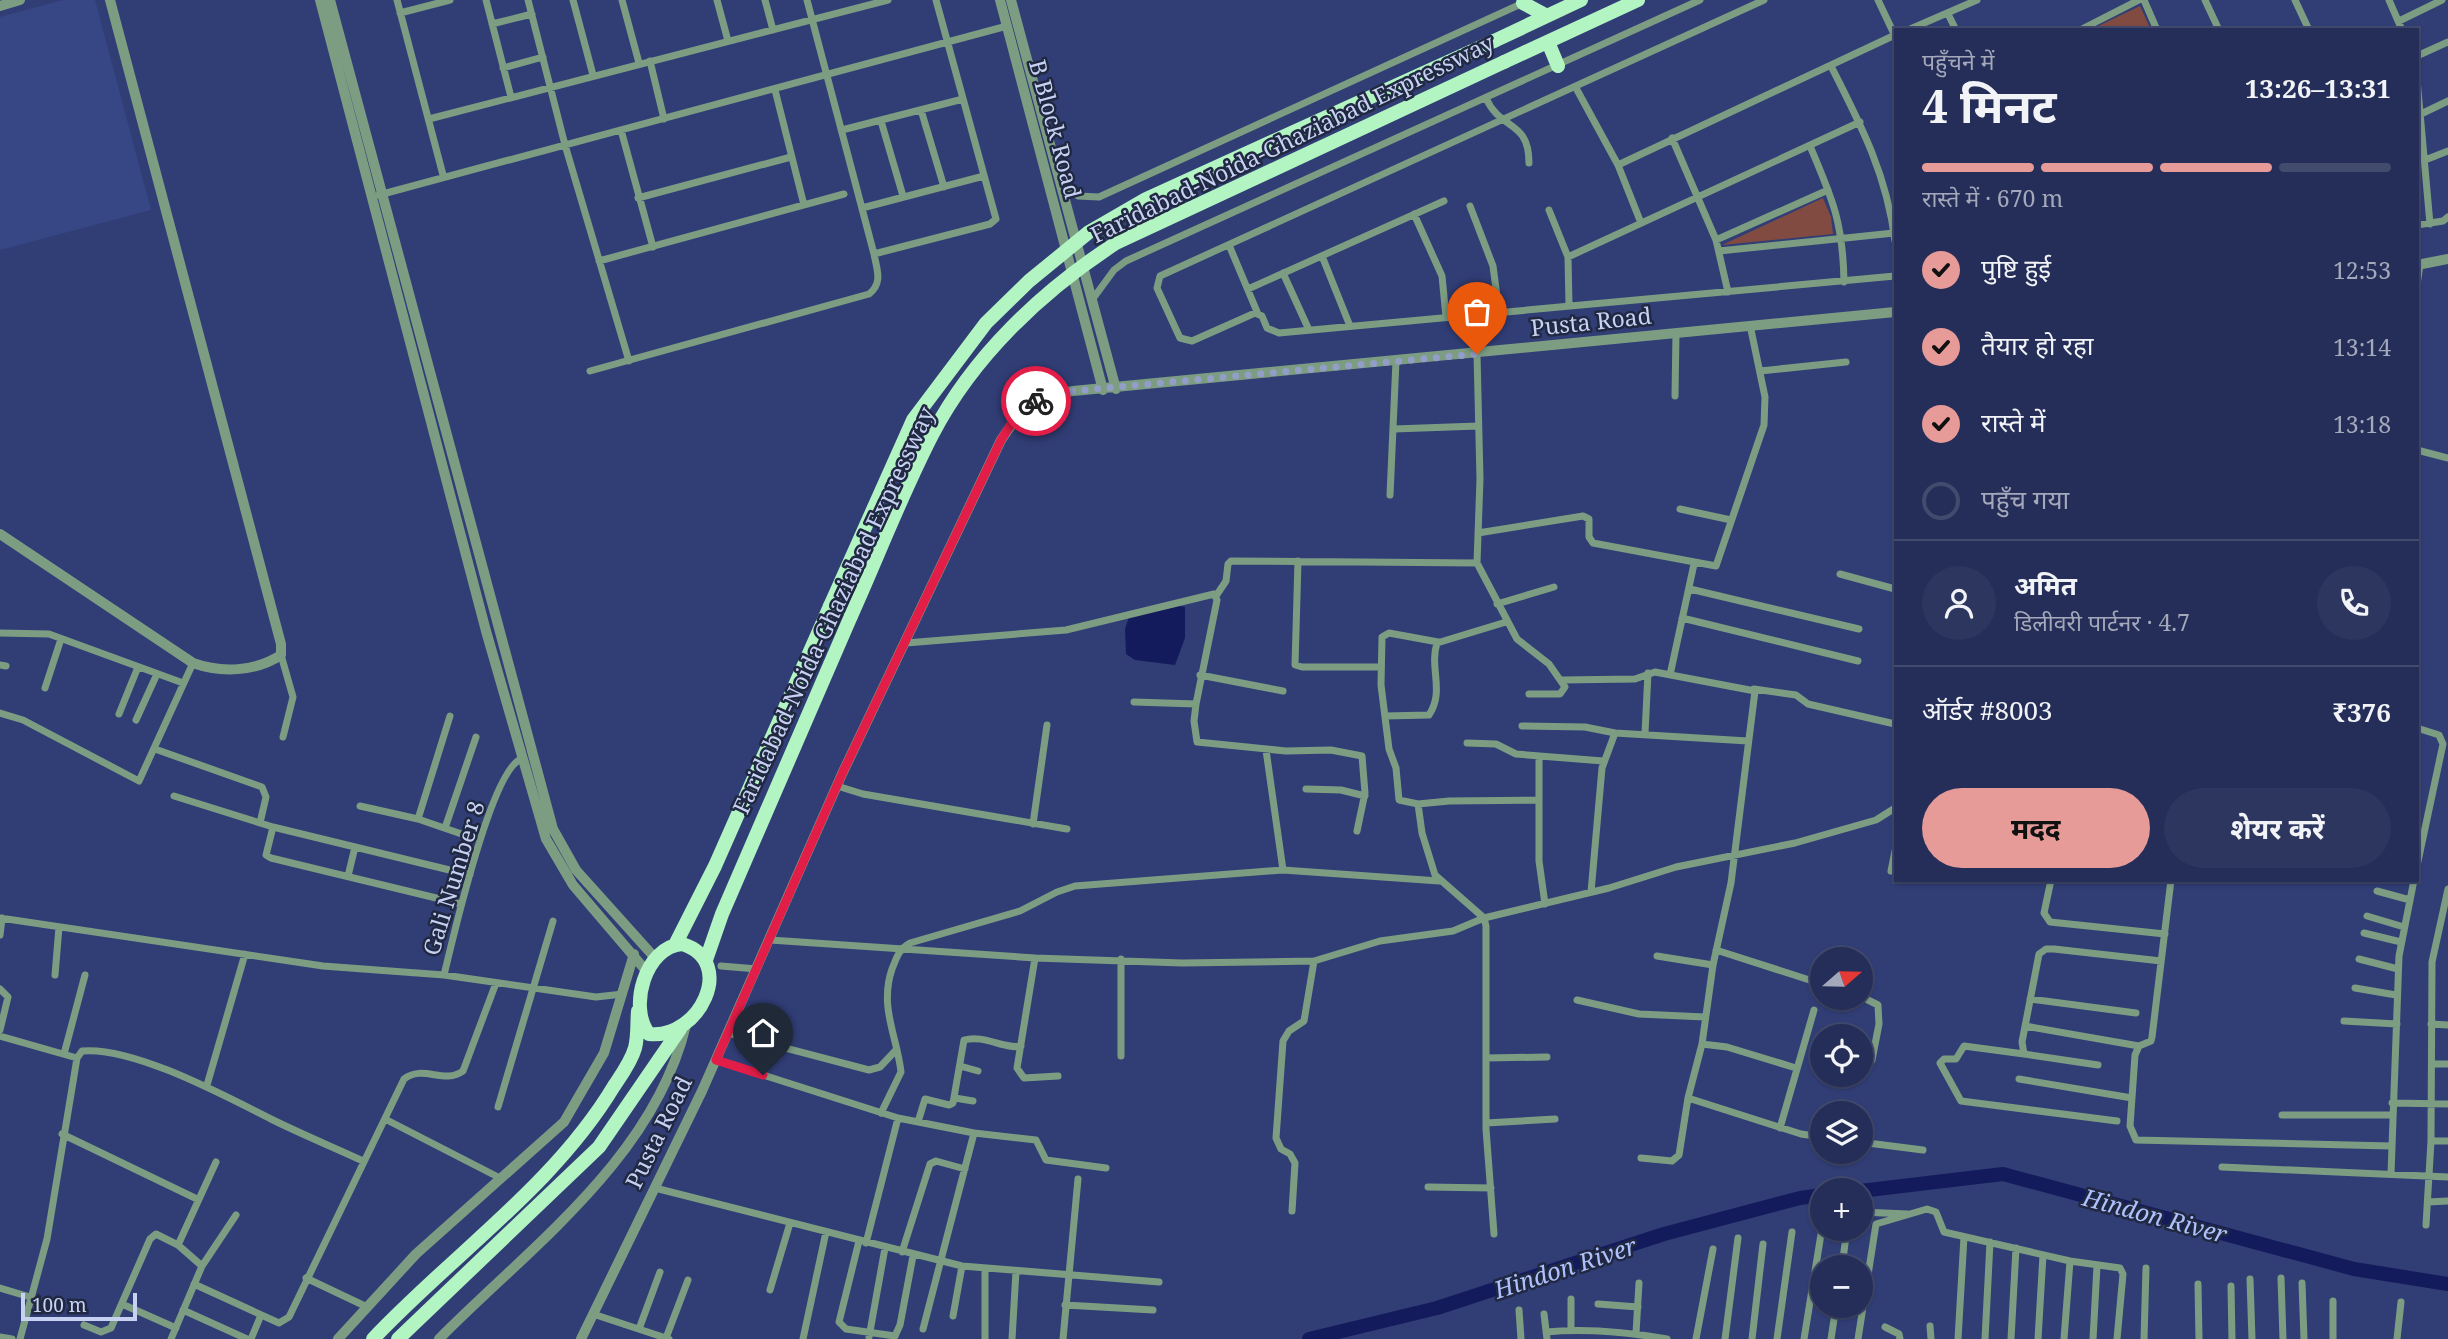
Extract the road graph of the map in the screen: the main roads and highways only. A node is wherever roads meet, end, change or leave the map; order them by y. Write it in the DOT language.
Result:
graph roads {
  1 [pos="1581,0"];
  2 [pos="1638,0"];
  3 [pos="1526,1"];
  4 [pos="1547,16"];
  5 [pos="1548,41"];
  6 [pos="1558,66"];
  7 [pos="675,945"];
  8 [pos="706,960"];
  9 [pos="638,1011"];
  10 [pos="683,1027"];
  11 [pos="373,1339"];
  12 [pos="398,1339"];
  1 -- 4 [label="main road, Faridabad-Noida-Ghaziabad Expressway"];
  2 -- 5 [label="main road, Faridabad-Noida-Ghaziabad Expressway"];
  3 -- 4 [label="main road"];
  4 -- 7 [label="main road, Faridabad-Noida-Ghaziabad Expressway, bridge"];
  5 -- 6 [label="main road"];
  5 -- 8 [label="main road, Faridabad-Noida-Ghaziabad Expressway, bridge"];
  7 -- 8 [label="main road"];
  7 -- 9 [label="main road"];
  8 -- 10 [label="main road"];
  9 -- 10 [label="main road"];
  9 -- 11 [label="main road"];
  10 -- 12 [label="main road"];
}
